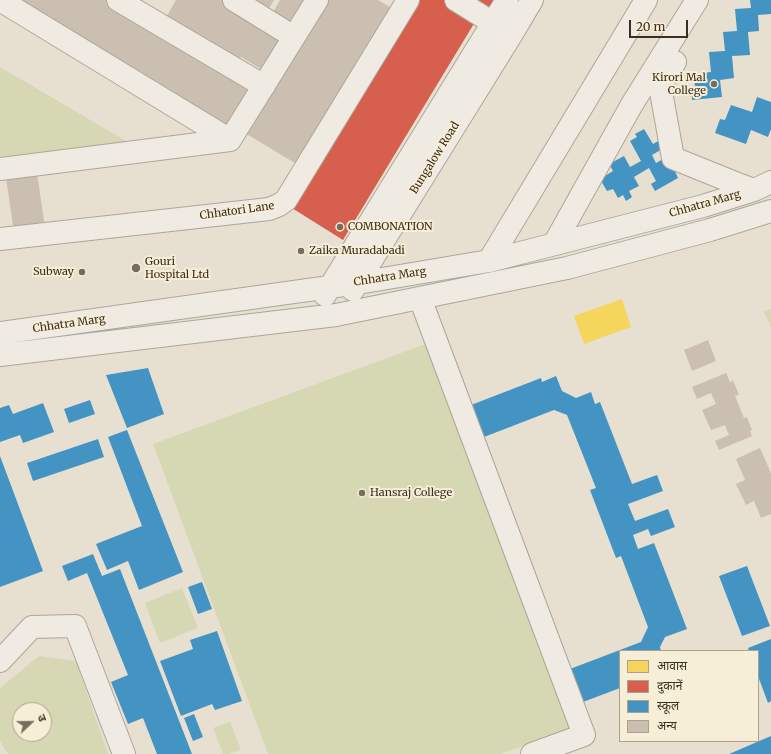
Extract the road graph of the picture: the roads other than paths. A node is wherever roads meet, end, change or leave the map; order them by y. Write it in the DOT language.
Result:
graph roads {
  1 [pos="0,0"];
  2 [pos="118,0"];
  3 [pos="234,0"];
  4 [pos="317,0"];
  5 [pos="408,0"];
  6 [pos="456,0"];
  7 [pos="507,0"];
  8 [pos="532,0"];
  9 [pos="646,0"];
  10 [pos="697,0"];
  11 [pos="713,0"];
  12 [pos="493,23"];
  13 [pos="294,37"];
  14 [pos="264,86"];
  15 [pos="230,140"];
  16 [pos="0,169"];
  17 [pos="762,186"];
  18 [pos="771,211"];
  19 [pos="0,239"];
  20 [pos="554,244"];
  21 [pos="488,261"];
  22 [pos="358,283"];
  23 [pos="329,287"];
  24 [pos="420,298"];
  25 [pos="336,315"];
  26 [pos="314,318"];
  27 [pos="0,333"];
  28 [pos="0,355"];
  29 [pos="0,661"];
  30 [pos="124,754"];
  31 [pos="532,754"];
  1 -- 15 [label="street"];
  2 -- 14 [label="street"];
  3 -- 13 [label="street"];
  4 -- 13 [label="street"];
  5 -- 19 [label="street, Chhatori Lane"];
  6 -- 12 [label="street"];
  7 -- 12 [label="street"];
  8 -- 22 [label="street, Bungalow Road"];
  9 -- 21 [label="street"];
  10 -- 20 [label="street"];
  11 -- 17 [label="street"];
  12 -- 23 [label="street"];
  13 -- 14 [label="street"];
  14 -- 15 [label="street"];
  15 -- 16 [label="street"];
  17 -- 20 [label="street, Chhatra Marg"];
  18 -- 24 [label="street, Chhatra Marg"];
  20 -- 21 [label="street, Chhatra Marg"];
  21 -- 22 [label="street, Chhatra Marg"];
  22 -- 23 [label="street, Chhatra Marg"];
  22 -- 25 [label="street, Bungalow Road"];
  23 -- 26 [label="street"];
  23 -- 27 [label="street, Chhatra Marg"];
  24 -- 25 [label="street, Chhatra Marg"];
  24 -- 31 [label="street"];
  25 -- 26 [label="street, Chhatra Marg"];
  26 -- 28 [label="street, Chhatra Marg"];
  29 -- 30 [label="street"];
}
